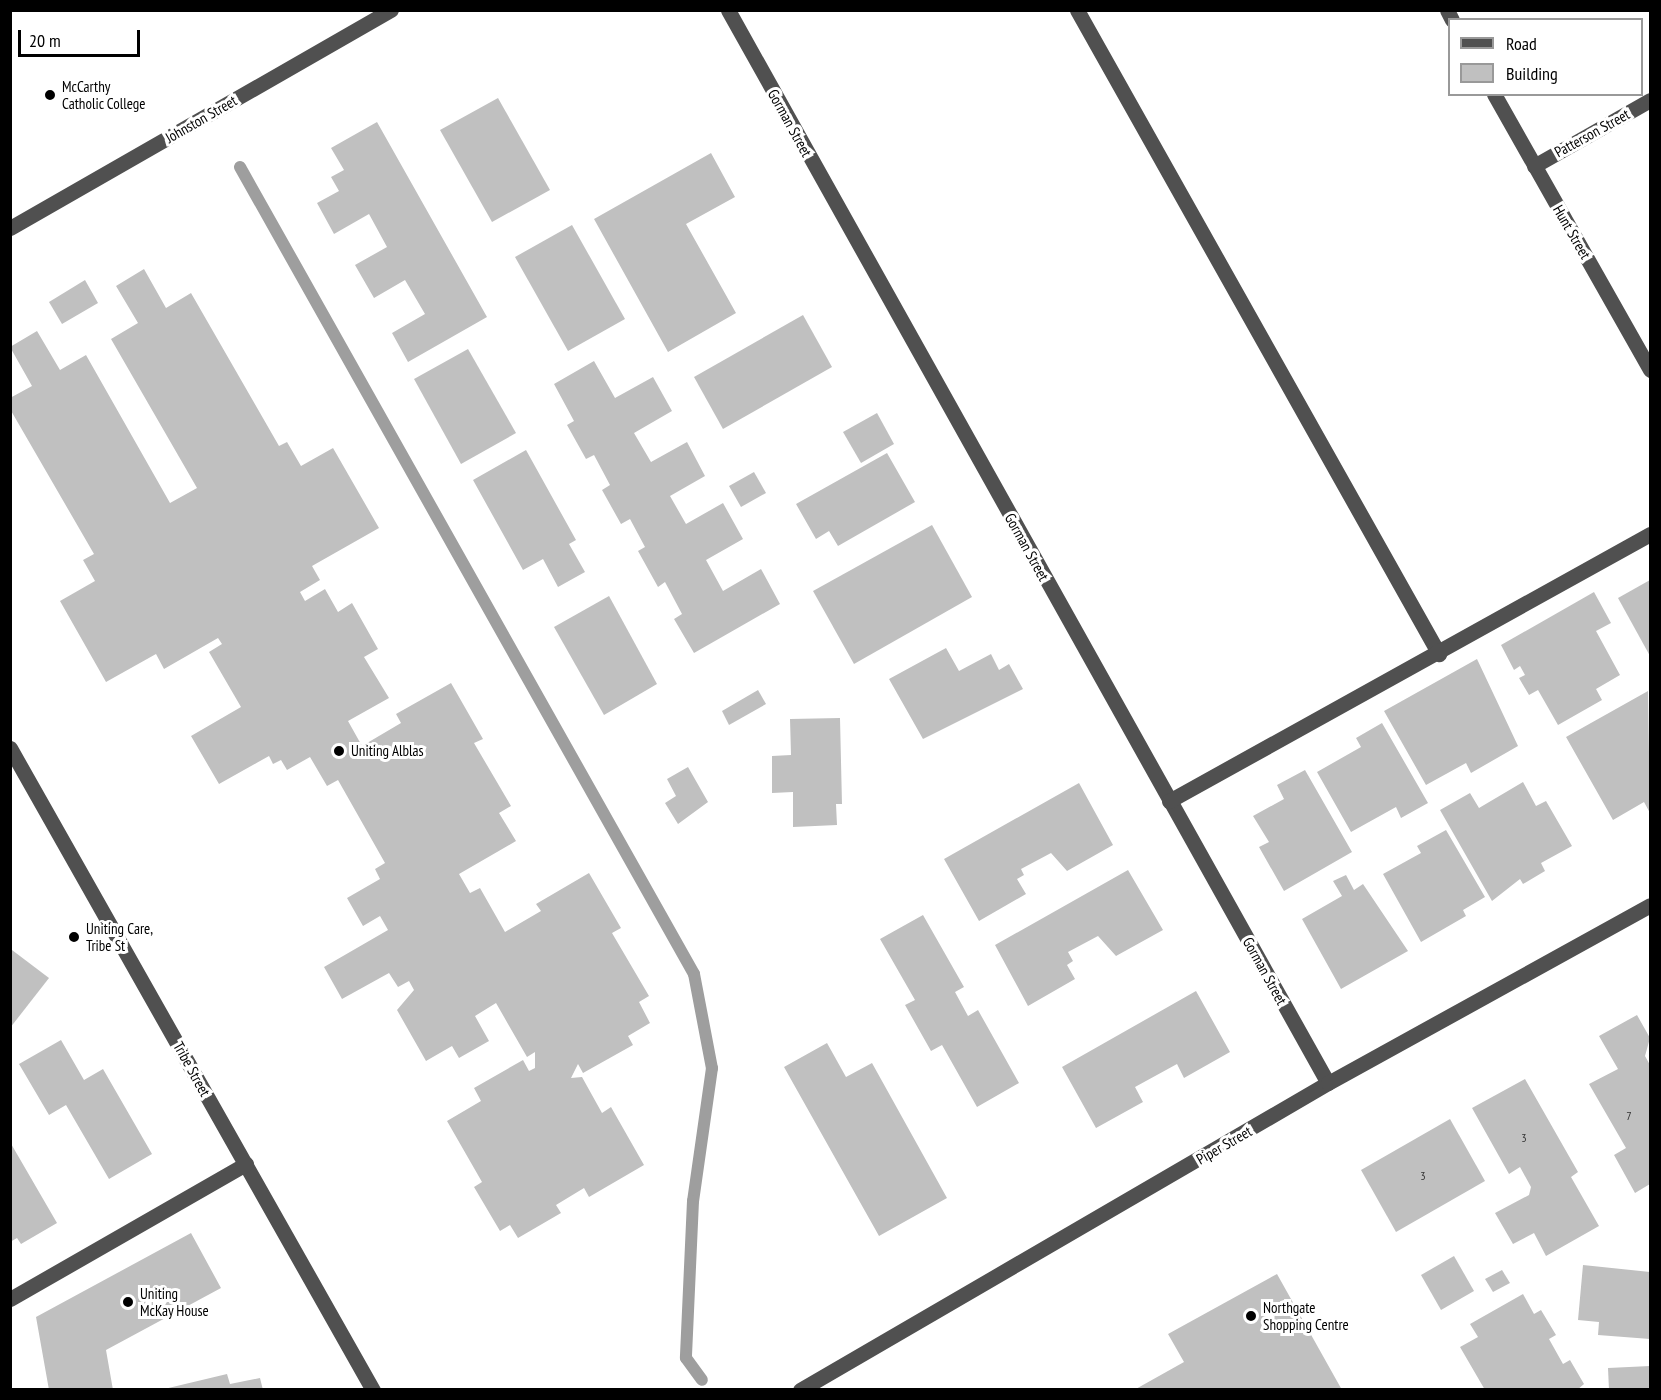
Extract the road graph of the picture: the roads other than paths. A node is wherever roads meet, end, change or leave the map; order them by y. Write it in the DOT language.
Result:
graph roads {
  1 [pos="391,10"];
  2 [pos="728,10"];
  3 [pos="1077,10"];
  4 [pos="1495,96"];
  5 [pos="1650,100"];
  6 [pos="1534,166"];
  7 [pos="10,228"];
  8 [pos="1650,370"];
  9 [pos="1650,534"];
  10 [pos="1439,654"];
  11 [pos="10,748"];
  12 [pos="1169,801"];
  13 [pos="1650,905"];
  14 [pos="1328,1083"];
  15 [pos="246,1164"];
  16 [pos="10,1299"];
  17 [pos="373,1389"];
  18 [pos="800,1389"];
  1 -- 7 [label="street, Johnston Street"];
  2 -- 12 [label="street, Gorman Street"];
  3 -- 10 [label="street"];
  4 -- 6 [label="street, Hunt Street"];
  5 -- 6 [label="street, Patterson Street"];
  6 -- 8 [label="street, Hunt Street"];
  9 -- 10 [label="street"];
  10 -- 12 [label="street"];
  11 -- 15 [label="street, Tribe Street"];
  12 -- 14 [label="street, Gorman Street"];
  13 -- 14 [label="street, Piper Street"];
  14 -- 18 [label="street, Piper Street"];
  15 -- 16 [label="street"];
  15 -- 17 [label="street, Tribe Street"];
}
